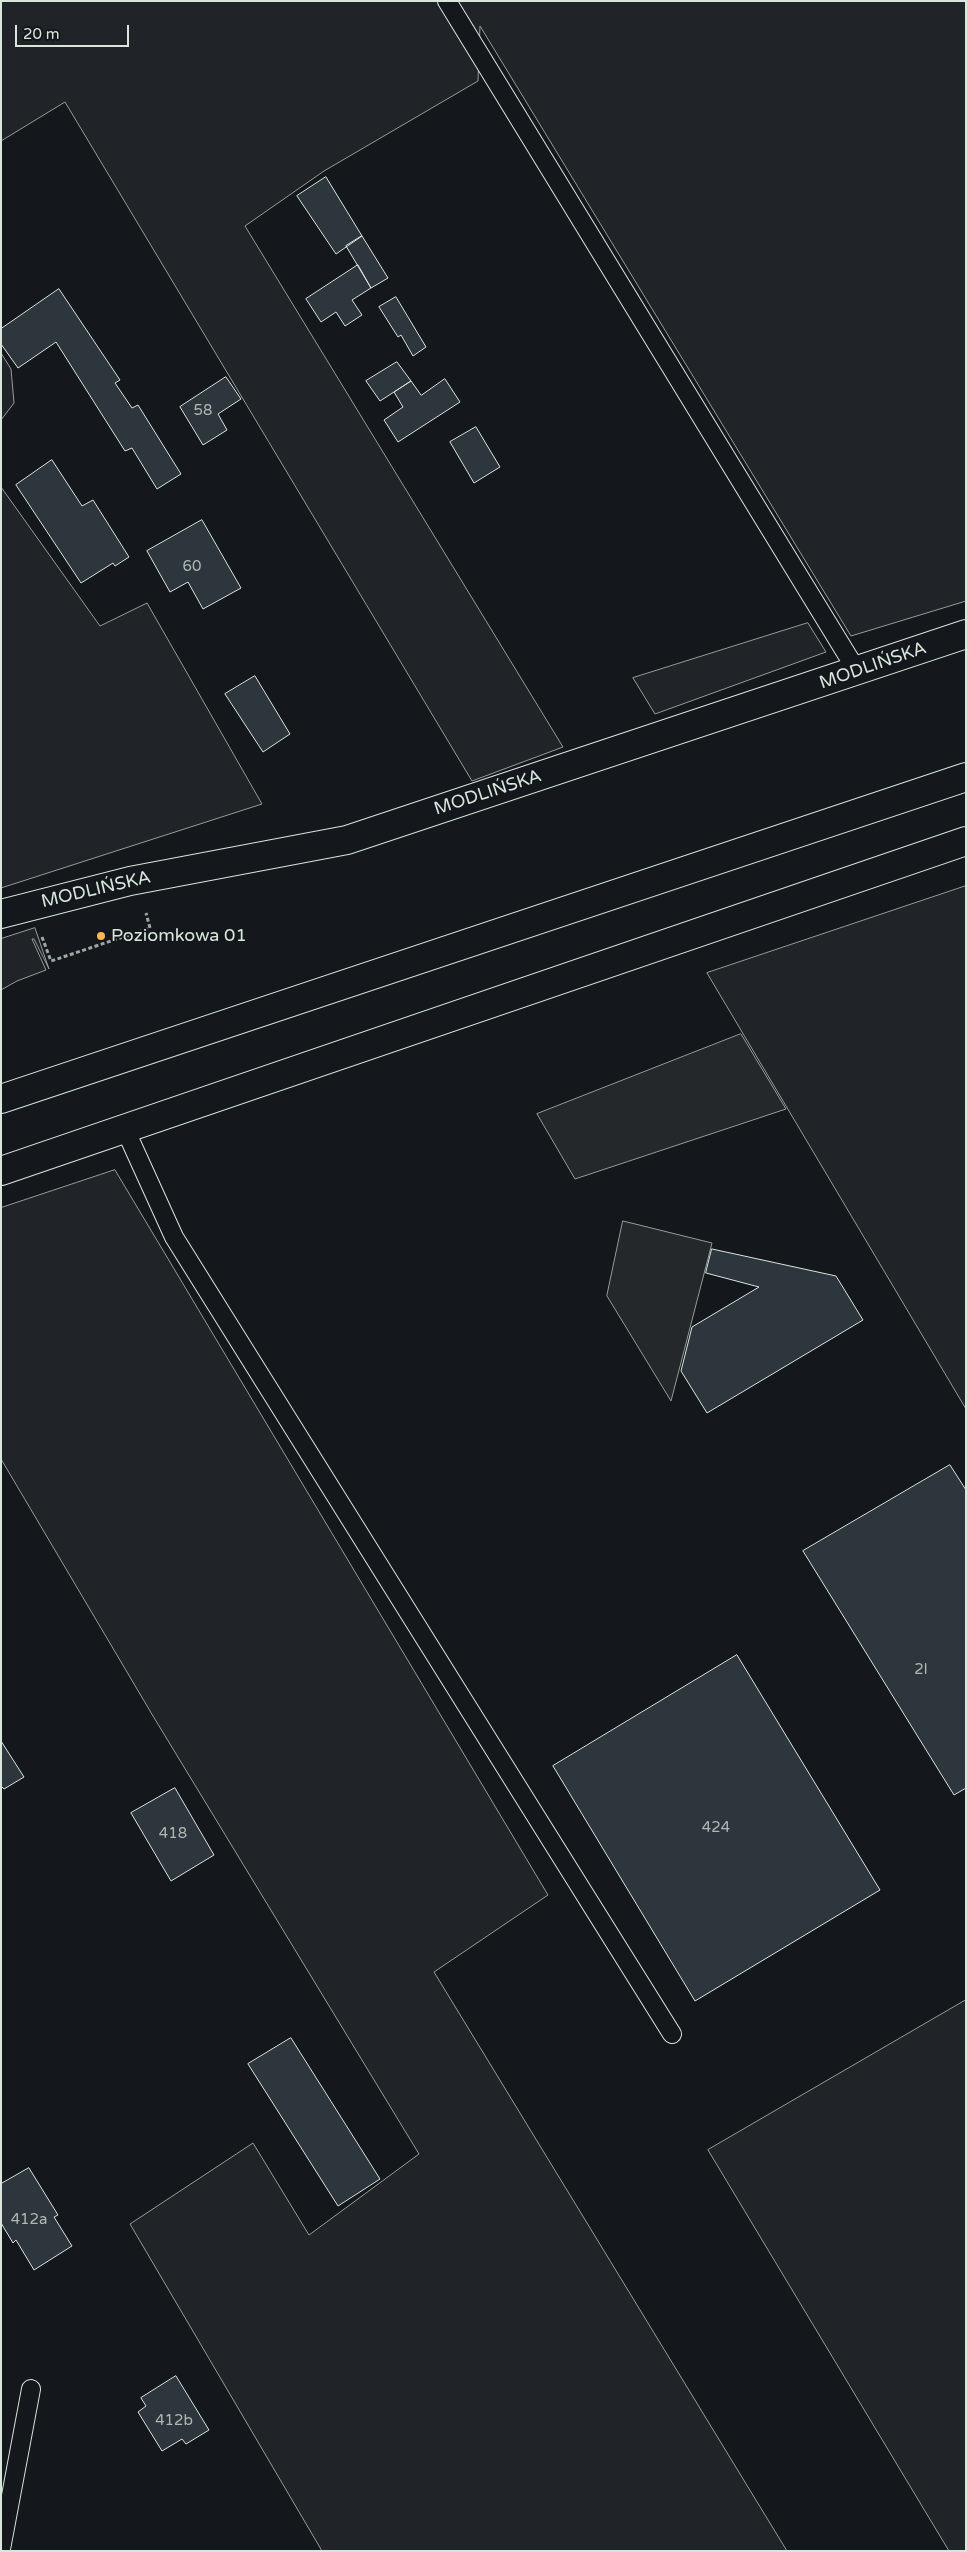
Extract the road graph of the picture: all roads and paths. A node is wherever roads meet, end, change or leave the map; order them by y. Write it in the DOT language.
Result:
graph roads {
  1 [pos="447,1"];
  2 [pos="966,634"];
  3 [pos="857,671"];
  4 [pos="966,777"];
  5 [pos="966,841"];
  6 [pos="135,880"];
  7 [pos="31,906"];
  8 [pos="1,914"];
  9 [pos="1,1099"];
  10 [pos="125,1128"];
  11 [pos="1,1171"];
  12 [pos="672,2034"];
  13 [pos="31,2389"];
  14 [pos="1,2549"];
  1 -- 3 [label="lane"];
  2 -- 3 [label="main road, MODLIŃSKA"];
  3 -- 6 [label="main road, MODLIŃSKA"];
  4 -- 9 [label="main road"];
  5 -- 10 [label="main road"];
  6 -- 7 [label="main road, MODLIŃSKA"];
  6 -- 7 [label="path"];
  7 -- 8 [label="main road, MODLIŃSKA"];
  10 -- 11 [label="main road"];
  10 -- 12 [label="lane"];
  13 -- 14 [label="lane"];
}
